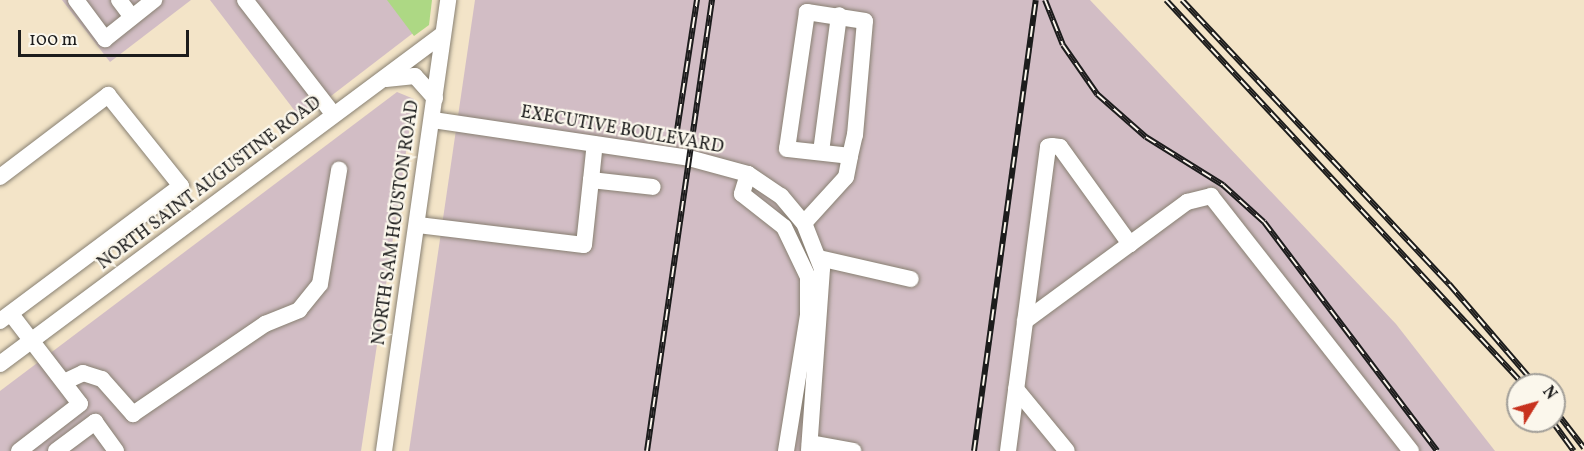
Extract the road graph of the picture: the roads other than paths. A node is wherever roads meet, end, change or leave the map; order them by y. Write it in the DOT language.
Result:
graph roads {
  1 [pos="76,0"];
  2 [pos="119,0"];
  3 [pos="154,0"];
  4 [pos="245,0"];
  5 [pos="448,0"];
  6 [pos="839,15"];
  7 [pos="132,18"];
  8 [pos="443,34"];
  9 [pos="380,81"];
  10 [pos="435,98"];
  11 [pos="334,115"];
  12 [pos="433,120"];
  13 [pos="596,144"];
  14 [pos="821,152"];
  15 [pos="850,156"];
  16 [pos="339,170"];
  17 [pos="748,174"];
  18 [pos="0,177"];
  19 [pos="591,180"];
  20 [pos="654,188"];
  21 [pos="781,196"];
  22 [pos="766,212"];
  23 [pos="804,223"];
  24 [pos="418,225"];
  25 [pos="1130,244"];
  26 [pos="816,270"];
  27 [pos="911,279"];
  28 [pos="5,317"];
  29 [pos="1025,321"];
  30 [pos="32,340"];
  31 [pos="0,364"];
  32 [pos="64,382"];
  33 [pos="1016,389"];
  34 [pos="80,404"];
  35 [pos="95,422"];
  36 [pos="791,422"];
  37 [pos="810,440"];
  38 [pos="1012,447"];
  39 [pos="19,451"];
  40 [pos="56,451"];
  41 [pos="117,451"];
  42 [pos="384,451"];
  43 [pos="786,451"];
  44 [pos="853,451"];
  45 [pos="1067,451"];
  46 [pos="1411,451"];
  1 -- 7 [label="street"];
  2 -- 7 [label="street"];
  3 -- 7 [label="street"];
  4 -- 11 [label="street"];
  5 -- 8 [label="street, NORTH SAM HOUSTON ROAD"];
  6 -- 14 [label="street"];
  6 -- 14 [label="street"];
  6 -- 15 [label="street"];
  8 -- 9 [label="street, NORTH SAINT AUGUSTINE ROAD"];
  8 -- 10 [label="street, NORTH SAM HOUSTON ROAD"];
  9 -- 10 [label="street"];
  9 -- 11 [label="street, NORTH SAINT AUGUSTINE ROAD"];
  10 -- 12 [label="street, NORTH SAM HOUSTON ROAD"];
  11 -- 30 [label="street, NORTH SAINT AUGUSTINE ROAD"];
  12 -- 13 [label="street, EXECUTIVE BOULEVARD"];
  12 -- 24 [label="street, NORTH SAM HOUSTON ROAD"];
  13 -- 17 [label="street, EXECUTIVE BOULEVARD"];
  13 -- 19 [label="street"];
  14 -- 15 [label="street"];
  15 -- 23 [label="street"];
  16 -- 32 [label="street"];
  17 -- 21 [label="street, EXECUTIVE BOULEVARD"];
  17 -- 22 [label="street"];
  18 -- 28 [label="street"];
  19 -- 20 [label="street"];
  19 -- 24 [label="street"];
  21 -- 22 [label="street"];
  21 -- 23 [label="street, EXECUTIVE BOULEVARD"];
  22 -- 26 [label="street"];
  23 -- 26 [label="street, EXECUTIVE BOULEVARD"];
  24 -- 42 [label="street, NORTH SAM HOUSTON ROAD"];
  25 -- 29 [label="street"];
  25 -- 29 [label="street"];
  25 -- 46 [label="street"];
  26 -- 27 [label="street"];
  26 -- 36 [label="street"];
  26 -- 37 [label="street, EXECUTIVE BOULEVARD"];
  28 -- 30 [label="street"];
  29 -- 33 [label="street"];
  30 -- 31 [label="street, NORTH SAINT AUGUSTINE ROAD"];
  30 -- 32 [label="street"];
  32 -- 34 [label="street"];
  33 -- 38 [label="street"];
  33 -- 45 [label="street"];
  34 -- 35 [label="street"];
  34 -- 39 [label="street"];
  35 -- 40 [label="street"];
  35 -- 41 [label="street"];
  36 -- 37 [label="street"];
  36 -- 43 [label="street"];
  37 -- 44 [label="street"];
}
